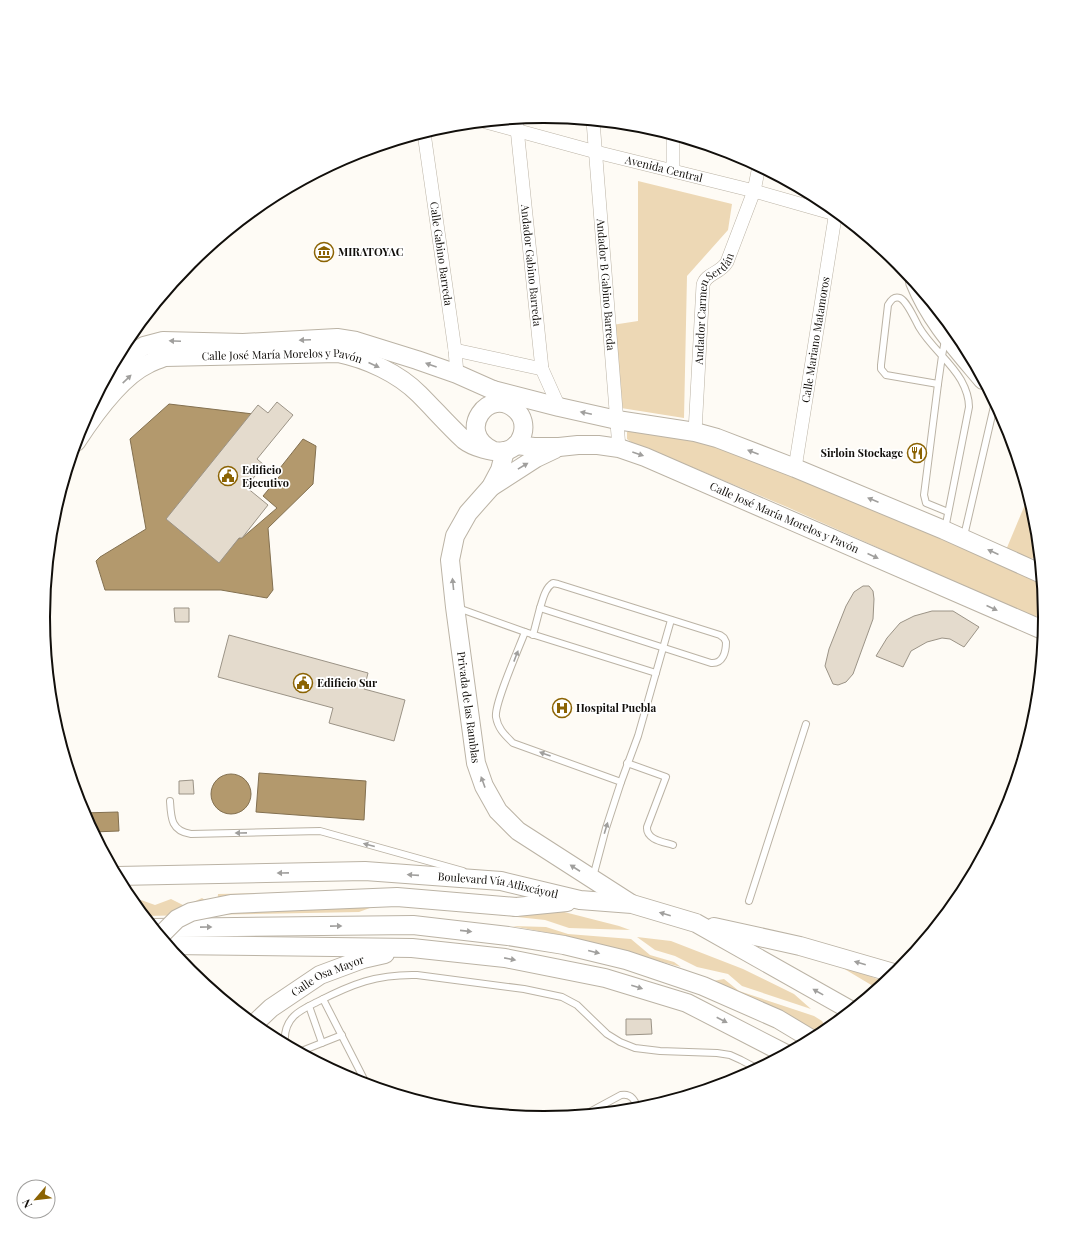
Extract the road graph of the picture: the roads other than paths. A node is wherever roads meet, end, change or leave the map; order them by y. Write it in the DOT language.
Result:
graph roads {
  1 [pos="517,125"];
  2 [pos="593,125"];
  3 [pos="425,138"];
  4 [pos="673,140"];
  5 [pos="596,152"];
  6 [pos="672,171"];
  7 [pos="758,172"];
  8 [pos="754,191"];
  9 [pos="826,211"];
  10 [pos="837,219"];
  11 [pos="921,297"];
  12 [pos="946,337"];
  13 [pos="455,350"];
  14 [pos="942,356"];
  15 [pos="119,366"];
  16 [pos="542,369"];
  17 [pos="966,373"];
  18 [pos="457,374"];
  19 [pos="977,377"];
  20 [pos="938,384"];
  21 [pos="514,403"];
  22 [pos="559,408"];
  23 [pos="993,410"];
  24 [pos="93,416"];
  25 [pos="617,420"];
  26 [pos="695,432"];
  27 [pos="559,447"];
  28 [pos="619,448"];
  29 [pos="504,449"];
  30 [pos="795,468"];
  31 [pos="491,487"];
  32 [pos="948,512"];
  33 [pos="944,530"];
  34 [pos="963,539"];
  35 [pos="1037,569"];
  36 [pos="455,607"];
  37 [pos="540,608"];
  38 [pos="672,620"];
  39 [pos="1039,629"];
  40 [pos="525,632"];
  41 [pos="533,635"];
  42 [pos="663,648"];
  43 [pos="656,673"];
  44 [pos="806,724"];
  45 [pos="628,763"];
  46 [pos="621,782"];
  47 [pos="170,801"];
  48 [pos="673,845"];
  49 [pos="123,876"];
  50 [pos="592,879"];
  51 [pos="501,881"];
  52 [pos="580,900"];
  53 [pos="749,901"];
  54 [pos="632,904"];
  55 [pos="696,923"];
  56 [pos="159,928"];
  57 [pos="163,933"];
  58 [pos="174,945"];
  59 [pos="412,948"];
  60 [pos="889,972"];
  61 [pos="323,999"];
  62 [pos="309,1006"];
  63 [pos="848,1009"];
  64 [pos="258,1020"];
  65 [pos="342,1035"];
  66 [pos="807,1036"];
  67 [pos="284,1038"];
  68 [pos="322,1043"];
  69 [pos="305,1050"];
  70 [pos="781,1052"];
  71 [pos="752,1066"];
  72 [pos="364,1078"];
  73 [pos="636,1103"];
  74 [pos="595,1109"];
  1 -- 5 [label="street, Avenida Central"];
  1 -- 16 [label="street, Andador Gabino Barreda"];
  2 -- 5 [label="street, Andador B Gabino Barreda"];
  3 -- 13 [label="street, Calle Gabino Barreda"];
  4 -- 6 [label="street"];
  5 -- 6 [label="street, Avenida Central"];
  5 -- 25 [label="street, Andador B Gabino Barreda"];
  6 -- 8 [label="street, Avenida Central"];
  7 -- 8 [label="street, Andador Carmen Serdán"];
  8 -- 9 [label="street, Avenida Central"];
  8 -- 26 [label="street, Andador Carmen Serdán"];
  10 -- 30 [label="street, Calle Mariano Matamoros"];
  11 -- 12 [label="street"];
  12 -- 14 [label="lane"];
  12 -- 17 [label="street"];
  13 -- 16 [label="street"];
  13 -- 18 [label="street, Calle Gabino Barreda"];
  14 -- 17 [label="lane"];
  14 -- 20 [label="lane"];
  14 -- 20 [label="lane"];
  18 -- 15 [label="street, Calle José María Morelos y Pavón, one-way"];
  16 -- 22 [label="street, Andador Gabino Barreda"];
  17 -- 19 [label="street"];
  17 -- 32 [label="lane"];
  18 -- 21 [label="street, Calle José María Morelos y Pavón"];
  20 -- 32 [label="lane"];
  21 -- 22 [label="street"];
  21 -- 29 [label="street"];
  21 -- 29 [label="street"];
  25 -- 22 [label="street, one-way"];
  23 -- 34 [label="lane"];
  24 -- 29 [label="street, Calle José María Morelos y Pavón, one-way"];
  25 -- 26 [label="street"];
  25 -- 28 [label="street, Andador B Gabino Barreda"];
  30 -- 26 [label="street, one-way"];
  27 -- 28 [label="street, Calle José María Morelos y Pavón"];
  27 -- 29 [label="street, Calle José María Morelos y Pavón"];
  31 -- 27 [label="street, one-way"];
  28 -- 39 [label="street, Calle José María Morelos y Pavón, one-way"];
  29 -- 31 [label="street, Privada de las Ramblas"];
  33 -- 30 [label="street, one-way"];
  36 -- 31 [label="street, Privada de las Ramblas, one-way"];
  32 -- 33 [label="lane"];
  33 -- 34 [label="street"];
  35 -- 34 [label="street, one-way"];
  36 -- 40 [label="lane"];
  50 -- 36 [label="street, Privada de las Ramblas, one-way"];
  37 -- 38 [label="lane"];
  37 -- 41 [label="lane"];
  37 -- 42 [label="lane"];
  38 -- 42 [label="lane"];
  38 -- 42 [label="lane"];
  40 -- 41 [label="lane"];
  46 -- 40 [label="lane, one-way"];
  41 -- 43 [label="lane"];
  42 -- 43 [label="lane"];
  43 -- 45 [label="lane"];
  44 -- 53 [label="lane"];
  45 -- 46 [label="lane"];
  45 -- 48 [label="lane"];
  50 -- 46 [label="lane, one-way"];
  51 -- 47 [label="lane, one-way"];
  51 -- 49 [label="street, Boulevard Vía Atlixcáyotl, one-way"];
  50 -- 54 [label="street, Privada de las Ramblas"];
  51 -- 52 [label="street, Boulevard Vía Atlixcáyotl"];
  52 -- 54 [label="street, Boulevard Vía Atlixcáyotl"];
  52 -- 57 [label="street, bridge"];
  55 -- 54 [label="street, Boulevard Vía Atlixcáyotl, one-way"];
  60 -- 55 [label="street, one-way"];
  63 -- 55 [label="street, Boulevard Vía Atlixcáyotl, one-way"];
  56 -- 66 [label="street, one-way"];
  58 -- 59 [label="street"];
  59 -- 64 [label="street, Calle Osa Mayor"];
  59 -- 70 [label="street, one-way"];
  61 -- 62 [label="lane"];
  61 -- 65 [label="lane"];
  61 -- 71 [label="lane"];
  62 -- 67 [label="lane"];
  62 -- 68 [label="lane"];
  65 -- 68 [label="lane"];
  65 -- 72 [label="lane"];
  68 -- 69 [label="lane"];
  73 -- 74 [label="lane"];
}
